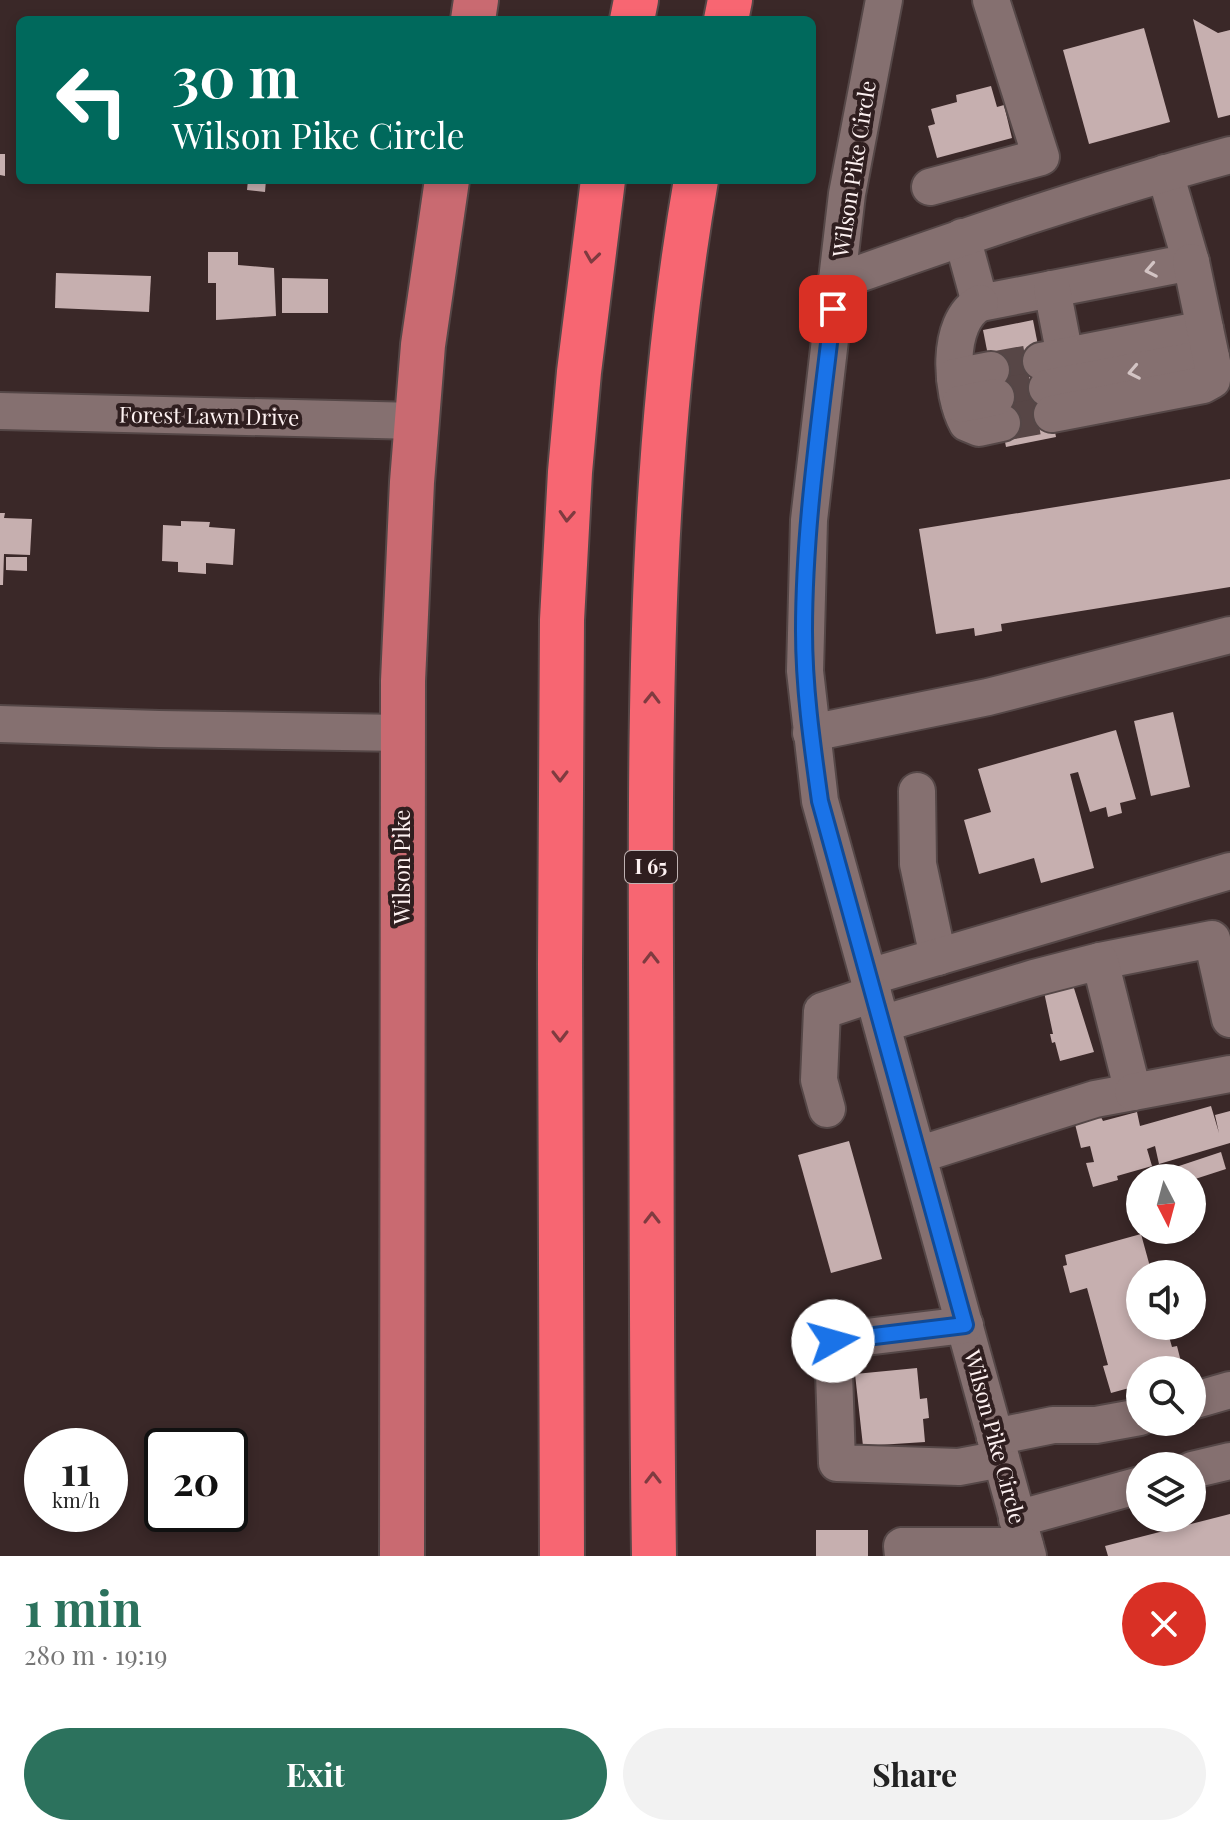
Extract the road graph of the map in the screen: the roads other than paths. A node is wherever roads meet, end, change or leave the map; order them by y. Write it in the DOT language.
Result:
graph roads {
  1 [pos="884,0"];
  2 [pos="991,0"];
  3 [pos="1230,155"];
  4 [pos="1165,173"];
  5 [pos="446,184"];
  6 [pos="602,184"];
  7 [pos="695,184"];
  8 [pos="930,187"];
  9 [pos="962,237"];
  10 [pos="1191,262"];
  11 [pos="836,282"];
  12 [pos="1052,289"];
  13 [pos="980,303"];
  14 [pos="1208,343"];
  15 [pos="1051,380"];
  16 [pos="957,391"];
  17 [pos="0,411"];
  18 [pos="417,421"];
  19 [pos="1230,635"];
  20 [pos="0,724"];
  21 [pos="402,733"];
  22 [pos="811,733"];
  23 [pos="917,791"];
  24 [pos="1230,871"];
  25 [pos="938,957"];
  26 [pos="1100,961"];
  27 [pos="875,999"];
  28 [pos="1230,1019"];
  29 [pos="1230,1074"];
  30 [pos="1133,1092"];
  31 [pos="827,1109"];
  32 [pos="918,1155"];
  33 [pos="965,1325"];
  34 [pos="1230,1390"];
  35 [pos="1206,1397"];
  36 [pos="1126,1420"];
  37 [pos="998,1448"];
  38 [pos="1230,1461"];
  39 [pos="1206,1467"];
  40 [pos="1126,1492"];
  41 [pos="1023,1540"];
  42 [pos="402,1556"];
  43 [pos="562,1556"];
  44 [pos="654,1556"];
  45 [pos="903,1556"];
  1 -- 11 [label="street, Wilson Pike Circle"];
  2 -- 8 [label="street"];
  3 -- 4 [label="street"];
  4 -- 9 [label="street"];
  4 -- 10 [label="street"];
  5 -- 18 [label="main road, Wilson Pike"];
  6 -- 43 [label="highway, one-way"];
  44 -- 7 [label="highway, I 65, one-way"];
  9 -- 11 [label="street"];
  9 -- 13 [label="street"];
  10 -- 12 [label="street, one-way"];
  10 -- 14 [label="street"];
  11 -- 22 [label="street, Wilson Pike Circle"];
  12 -- 13 [label="street"];
  12 -- 15 [label="street"];
  13 -- 16 [label="street"];
  14 -- 15 [label="street"];
  14 -- 15 [label="street, one-way"];
  16 -- 16 [label="street"];
  17 -- 18 [label="street, Forest Lawn Drive"];
  18 -- 21 [label="main road, Wilson Pike"];
  19 -- 22 [label="street"];
  20 -- 21 [label="street"];
  21 -- 42 [label="main road, Wilson Pike"];
  22 -- 27 [label="street, Wilson Pike Circle"];
  23 -- 25 [label="street"];
  24 -- 25 [label="street"];
  25 -- 27 [label="street"];
  26 -- 27 [label="street"];
  26 -- 28 [label="street"];
  26 -- 30 [label="street"];
  27 -- 31 [label="street"];
  27 -- 32 [label="street, Wilson Pike Circle"];
  29 -- 30 [label="street"];
  30 -- 32 [label="street"];
  32 -- 33 [label="street, Wilson Pike Circle"];
  33 -- 37 [label="street, Wilson Pike Circle"];
  33 -- 37 [label="street"];
  34 -- 35 [label="street"];
  36 -- 37 [label="street"];
  37 -- 41 [label="street, Wilson Pike Circle"];
  38 -- 39 [label="street"];
  40 -- 41 [label="street"];
  41 -- 45 [label="street"];
}
